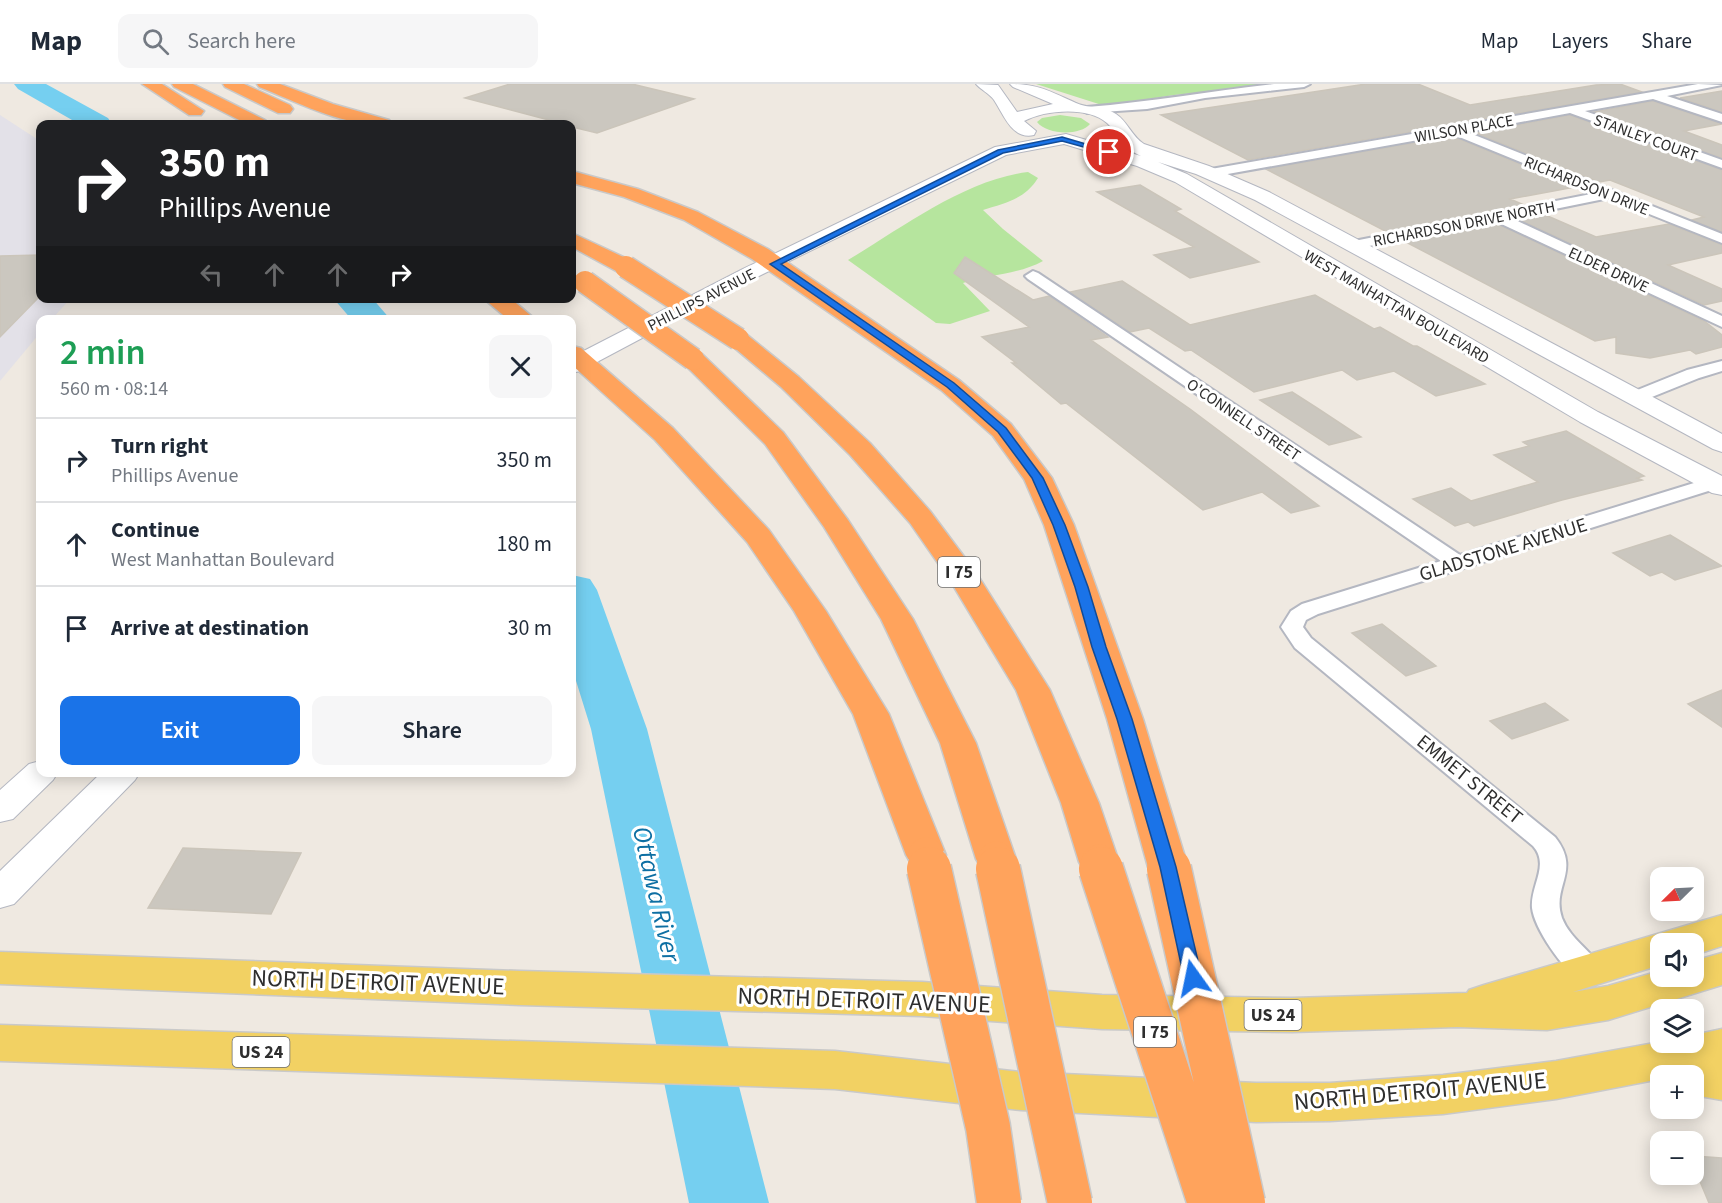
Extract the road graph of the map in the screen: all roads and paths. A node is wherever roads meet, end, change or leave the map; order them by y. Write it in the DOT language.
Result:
graph roads {
  1 [pos="150,84"];
  2 [pos="180,84"];
  3 [pos="231,84"];
  4 [pos="265,84"];
  5 [pos="984,84"];
  6 [pos="1018,84"];
  7 [pos="1304,84"];
  8 [pos="1717,84"];
  9 [pos="1653,95"];
  10 [pos="1148,106"];
  11 [pos="1085,109"];
  12 [pos="1570,110"];
  13 [pos="302,117"];
  14 [pos="1722,118"];
  15 [pos="209,119"];
  16 [pos="251,120"];
  17 [pos="368,120"];
  18 [pos="1015,122"];
  19 [pos="1115,123"];
  20 [pos="1452,130"];
  21 [pos="1064,139"];
  22 [pos="1722,164"];
  23 [pos="1211,173"];
  24 [pos="576,178"];
  25 [pos="1609,194"];
  26 [pos="1496,216"];
  27 [pos="1311,223"];
  28 [pos="1270,232"];
  29 [pos="1722,239"];
  30 [pos="576,241"];
  31 [pos="1354,245"];
  32 [pos="767,259"];
  33 [pos="1033,276"];
  34 [pos="578,279"];
  35 [pos="501,303"];
  36 [pos="518,315"];
  37 [pos="1722,322"];
  38 [pos="581,347"];
  39 [pos="1722,366"];
  40 [pos="1636,397"];
  41 [pos="1722,444"];
  42 [pos="1718,485"];
  43 [pos="1456,562"];
  44 [pos="1294,619"];
  45 [pos="36,777"];
  46 [pos="118,777"];
  47 [pos="0,810"];
  48 [pos="0,894"];
  49 [pos="1722,930"];
  50 [pos="1704,936"];
  51 [pos="1650,952"];
  52 [pos="0,968"];
  53 [pos="1722,969"];
  54 [pos="1588,970"];
  55 [pos="1457,1010"];
  56 [pos="0,1043"];
  57 [pos="1722,1047"];
  58 [pos="1637,1067"];
  59 [pos="1650,1069"];
  60 [pos="1704,1078"];
  61 [pos="1722,1081"];
  62 [pos="999,1203"];
  63 [pos="1070,1203"];
  64 [pos="1210,1203"];
  65 [pos="1244,1203"];
  1 -- 15 [label="highway"];
  2 -- 16 [label="highway"];
  3 -- 13 [label="highway"];
  4 -- 17 [label="highway"];
  5 -- 18 [label="main road"];
  6 -- 11 [label="main road"];
  7 -- 10 [label="street"];
  8 -- 9 [label="street, WILSON PLACE"];
  9 -- 12 [label="street, WILSON PLACE"];
  9 -- 14 [label="street"];
  10 -- 11 [label="street"];
  10 -- 19 [label="street"];
  11 -- 18 [label="main road"];
  11 -- 19 [label="main road"];
  12 -- 20 [label="street, WILSON PLACE"];
  12 -- 22 [label="street, STANLEY COURT"];
  18 -- 21 [label="main road, WEST MANHATTAN BOULEVARD"];
  18 -- 32 [label="main road"];
  19 -- 21 [label="main road, PHILLIPS AVENUE"];
  19 -- 23 [label="main road, WEST MANHATTAN BOULEVARD"];
  20 -- 23 [label="street, WILSON PLACE"];
  20 -- 25 [label="street, RICHARDSON DRIVE"];
  21 -- 28 [label="main road, WEST MANHATTAN BOULEVARD"];
  21 -- 32 [label="main road, PHILLIPS AVENUE"];
  23 -- 27 [label="main road, WEST MANHATTAN BOULEVARD"];
  24 -- 32 [label="highway"];
  25 -- 26 [label="street, RICHARDSON DRIVE NORTH"];
  25 -- 29 [label="street, RICHARDSON DRIVE"];
  26 -- 31 [label="street, RICHARDSON DRIVE NORTH"];
  26 -- 37 [label="street, ELDER DRIVE"];
  27 -- 28 [label="main road"];
  27 -- 31 [label="main road, WEST MANHATTAN BOULEVARD"];
  28 -- 42 [label="main road, WEST MANHATTAN BOULEVARD"];
  30 -- 64 [label="highway, I 75, bridge"];
  31 -- 40 [label="main road, WEST MANHATTAN BOULEVARD"];
  32 -- 38 [label="main road, PHILLIPS AVENUE"];
  32 -- 38 [label="main road"];
  32 -- 65 [label="highway, bridge"];
  33 -- 43 [label="street, O'CONNELL STREET"];
  34 -- 63 [label="highway, bridge"];
  35 -- 36 [label="highway"];
  38 -- 62 [label="highway, bridge"];
  39 -- 40 [label="street"];
  40 -- 41 [label="main road, WEST MANHATTAN BOULEVARD"];
  42 -- 43 [label="street, GLADSTONE AVENUE"];
  43 -- 44 [label="street, GLADSTONE AVENUE"];
  44 -- 54 [label="street, EMMET STREET"];
  45 -- 47 [label="main road"];
  46 -- 48 [label="main road"];
  49 -- 50 [label="main road"];
  51 -- 54 [label="main road"];
  52 -- 55 [label="main road, NORTH DETROIT AVENUE / US 24"];
  53 -- 55 [label="main road, NORTH DETROIT AVENUE / US 24"];
  54 -- 55 [label="main road"];
  56 -- 58 [label="main road, NORTH DETROIT AVENUE / US 24"];
  57 -- 58 [label="main road, NORTH DETROIT AVENUE / US 24"];
  58 -- 59 [label="main road"];
  60 -- 61 [label="main road"];
}
